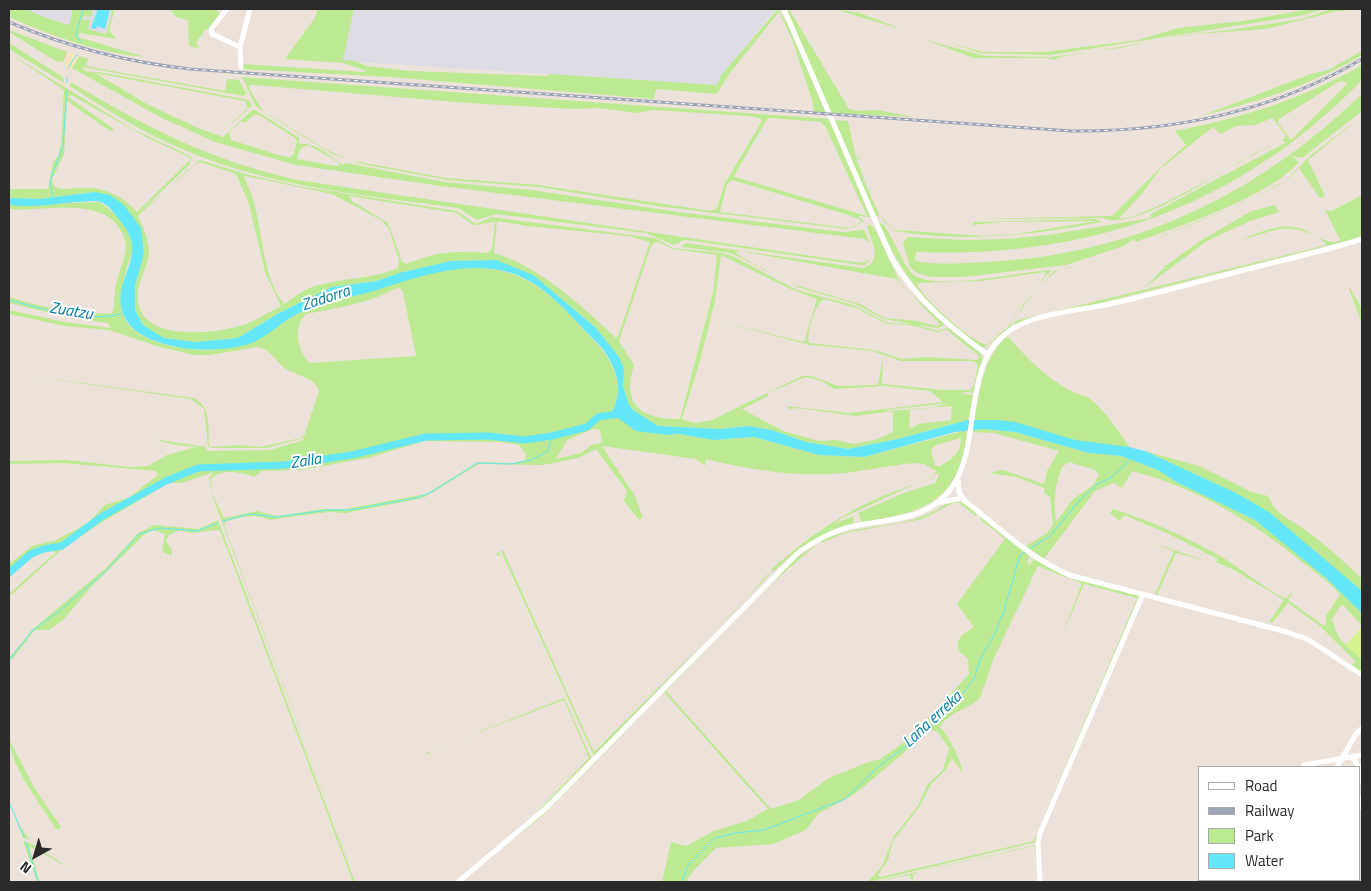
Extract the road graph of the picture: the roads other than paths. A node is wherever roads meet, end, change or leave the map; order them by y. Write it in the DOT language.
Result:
graph roads {
  1 [pos="227,9"];
  2 [pos="250,9"];
  3 [pos="784,9"];
  4 [pos="240,47"];
  5 [pos="240,67"];
  6 [pos="1362,239"];
  7 [pos="988,355"];
  8 [pos="958,477"];
  9 [pos="950,489"];
  10 [pos="959,497"];
  11 [pos="936,504"];
  12 [pos="1143,594"];
  13 [pos="1362,674"];
  14 [pos="1362,728"];
  15 [pos="1362,755"];
  16 [pos="1342,758"];
  17 [pos="1352,758"];
  18 [pos="1304,764"];
  19 [pos="1338,766"];
  20 [pos="1358,766"];
  21 [pos="458,882"];
  22 [pos="1040,882"];
  1 -- 4 [label="street"];
  2 -- 4 [label="street"];
  3 -- 7 [label="street"];
  4 -- 5 [label="street"];
  6 -- 7 [label="street"];
  7 -- 8 [label="street"];
  8 -- 9 [label="street"];
  8 -- 10 [label="street"];
  9 -- 10 [label="street"];
  9 -- 11 [label="street"];
  10 -- 11 [label="street"];
  10 -- 12 [label="street"];
  11 -- 21 [label="street"];
  12 -- 13 [label="street"];
  12 -- 22 [label="street"];
  14 -- 16 [label="street"];
  15 -- 17 [label="street"];
  16 -- 17 [label="street"];
  16 -- 18 [label="street"];
  16 -- 19 [label="street"];
  17 -- 20 [label="street"];
}
